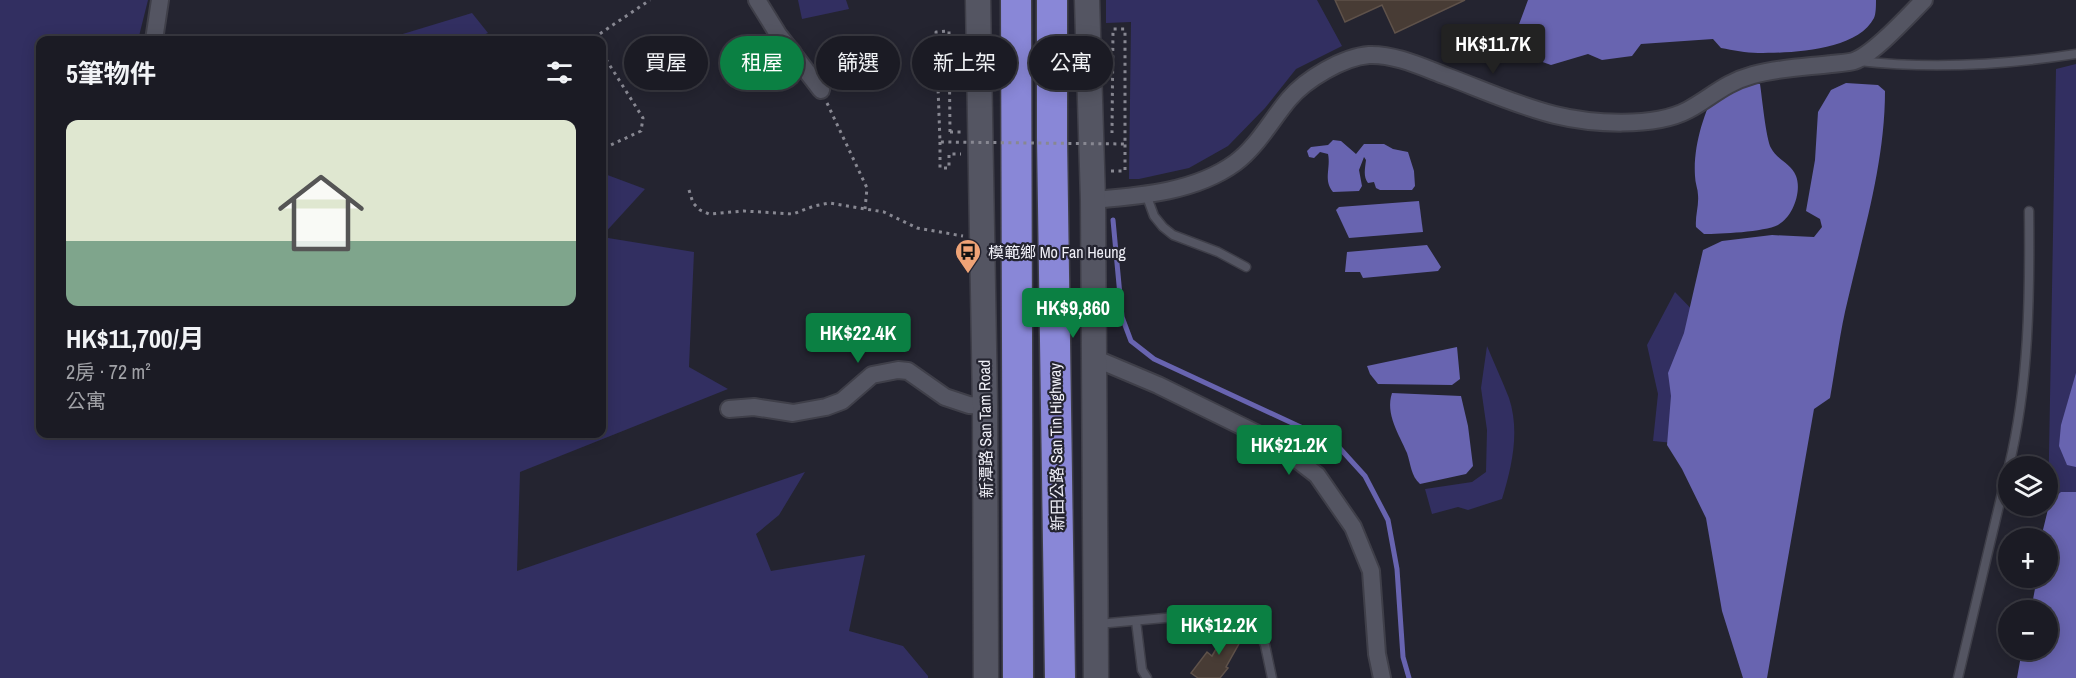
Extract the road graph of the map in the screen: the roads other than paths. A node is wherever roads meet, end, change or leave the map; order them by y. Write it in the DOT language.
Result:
graph roads {
  1 [pos="160,0"];
  2 [pos="758,0"];
  3 [pos="978,0"];
  4 [pos="1016,0"];
  5 [pos="1052,0"];
  6 [pos="1087,0"];
  7 [pos="1924,0"];
  8 [pos="155,36"];
  9 [pos="2076,54"];
  10 [pos="1855,61"];
  11 [pos="816,83"];
  12 [pos="1146,194"];
  13 [pos="1093,200"];
  14 [pos="2029,211"];
  15 [pos="1246,267"];
  16 [pos="1094,358"];
  17 [pos="985,406"];
  18 [pos="729,409"];
  19 [pos="2012,456"];
  20 [pos="1998,513"];
  21 [pos="1136,621"];
  22 [pos="1096,624"];
  23 [pos="987,678"];
  24 [pos="1018,678"];
  25 [pos="1060,678"];
  26 [pos="1096,678"];
  27 [pos="1147,678"];
  28 [pos="1272,678"];
  29 [pos="1382,678"];
  30 [pos="1958,678"];
  1 -- 8 [label="street"];
  2 -- 11 [label="street"];
  3 -- 17 [label="main road, 新潭路 San Tam Road"];
  4 -- 24 [label="highway"];
  5 -- 25 [label="highway, 新田公路 San Tin Highway"];
  6 -- 13 [label="main road"];
  7 -- 10 [label="street"];
  9 -- 10 [label="lane"];
  10 -- 12 [label="street"];
  12 -- 13 [label="street"];
  12 -- 15 [label="lane"];
  13 -- 16 [label="main road"];
  14 -- 19 [label="lane"];
  16 -- 22 [label="main road"];
  16 -- 29 [label="street"];
  17 -- 18 [label="street"];
  17 -- 23 [label="main road, 新潭路 San Tam Road"];
  20 -- 30 [label="lane"];
  21 -- 22 [label="lane"];
  21 -- 27 [label="lane"];
  21 -- 28 [label="lane"];
  22 -- 26 [label="main road"];
}
